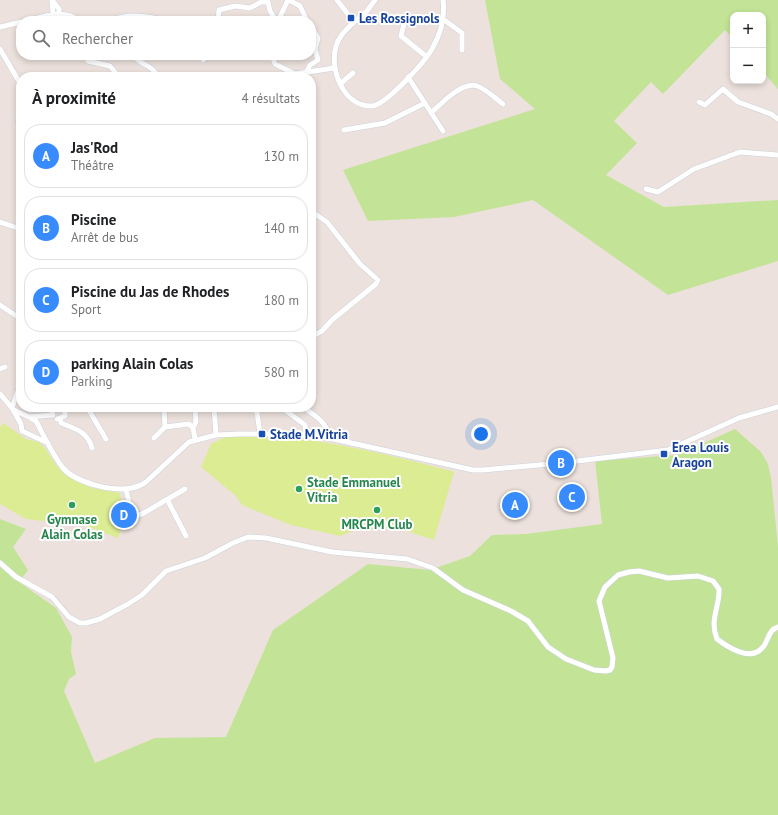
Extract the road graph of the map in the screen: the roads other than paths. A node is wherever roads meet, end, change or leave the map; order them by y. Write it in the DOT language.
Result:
graph roads {
  1 [pos="52,0"];
  2 [pos="288,0"];
  3 [pos="337,0"];
  4 [pos="375,0"];
  5 [pos="443,0"];
  6 [pos="60,13"];
  7 [pos="53,14"];
  8 [pos="45,16"];
  9 [pos="66,16"];
  10 [pos="218,16"];
  11 [pos="274,16"];
  12 [pos="280,16"];
  13 [pos="305,16"];
  14 [pos="443,19"];
  15 [pos="405,20"];
  16 [pos="354,22"];
  17 [pos="16,23"];
  18 [pos="0,27"];
  19 [pos="316,35"];
  20 [pos="316,45"];
  21 [pos="0,49"];
  22 [pos="462,50"];
  23 [pos="316,53"];
  24 [pos="427,57"];
  25 [pos="88,60"];
  26 [pos="138,60"];
  27 [pos="274,60"];
  28 [pos="334,68"];
  29 [pos="307,71"];
  30 [pos="115,72"];
  31 [pos="156,72"];
  32 [pos="291,72"];
  33 [pos="303,72"];
  34 [pos="354,73"];
  35 [pos="16,76"];
  36 [pos="408,77"];
  37 [pos="340,84"];
  38 [pos="699,102"];
  39 [pos="425,103"];
  40 [pos="503,104"];
  41 [pos="431,113"];
  42 [pos="778,120"];
  43 [pos="344,130"];
  44 [pos="443,131"];
  45 [pos="778,155"];
  46 [pos="646,189"];
  47 [pos="316,214"];
  48 [pos="0,218"];
  49 [pos="3,223"];
  50 [pos="16,227"];
  51 [pos="0,305"];
  52 [pos="16,316"];
  53 [pos="316,334"];
  54 [pos="0,394"];
  55 [pos="16,398"];
  56 [pos="778,407"];
  57 [pos="13,409"];
  58 [pos="16,410"];
  59 [pos="19,412"];
  60 [pos="53,412"];
  61 [pos="65,412"];
  62 [pos="91,412"];
  63 [pos="164,412"];
  64 [pos="195,412"];
  65 [pos="214,412"];
  66 [pos="257,412"];
  67 [pos="288,412"];
  68 [pos="310,412"];
  69 [pos="52,415"];
  70 [pos="30,417"];
  71 [pos="45,417"];
  72 [pos="60,419"];
  73 [pos="21,424"];
  74 [pos="38,425"];
  75 [pos="165,427"];
  76 [pos="193,428"];
  77 [pos="260,434"];
  78 [pos="31,435"];
  79 [pos="216,435"];
  80 [pos="306,435"];
  81 [pos="154,438"];
  82 [pos="329,438"];
  83 [pos="106,439"];
  84 [pos="195,439"];
  85 [pos="48,443"];
  86 [pos="92,448"];
  87 [pos="126,489"];
  88 [pos="184,489"];
  89 [pos="167,499"];
  90 [pos="186,536"];
  91 [pos="0,563"];
  92 [pos="778,627"];
  1 -- 6 [label="street"];
  1 -- 7 [label="street"];
  2 -- 12 [label="street"];
  2 -- 13 [label="street"];
  3 -- 16 [label="street"];
  4 -- 16 [label="street"];
  5 -- 14 [label="street"];
  6 -- 7 [label="street"];
  6 -- 9 [label="street"];
  7 -- 8 [label="street"];
  10 -- 11 [label="street"];
  14 -- 22 [label="street"];
  14 -- 24 [label="street"];
  15 -- 24 [label="street"];
  16 -- 28 [label="street"];
  17 -- 18 [label="street"];
  19 -- 20 [label="street"];
  21 -- 35 [label="street"];
  23 -- 29 [label="street"];
  24 -- 36 [label="street"];
  25 -- 30 [label="street"];
  26 -- 31 [label="street"];
  27 -- 32 [label="street"];
  28 -- 29 [label="street"];
  28 -- 37 [label="street"];
  29 -- 33 [label="street"];
  34 -- 37 [label="street"];
  36 -- 37 [label="street"];
  36 -- 39 [label="street"];
  38 -- 42 [label="street"];
  39 -- 41 [label="street"];
  39 -- 43 [label="street"];
  40 -- 41 [label="street"];
  41 -- 44 [label="street"];
  45 -- 46 [label="street"];
  47 -- 53 [label="street"];
  48 -- 49 [label="street"];
  49 -- 50 [label="street"];
  51 -- 52 [label="street"];
  54 -- 57 [label="street"];
  55 -- 57 [label="street"];
  56 -- 82 [label="street"];
  57 -- 58 [label="street"];
  57 -- 73 [label="street"];
  59 -- 70 [label="street"];
  60 -- 69 [label="street"];
  61 -- 72 [label="street"];
  62 -- 83 [label="street"];
  63 -- 75 [label="street"];
  64 -- 76 [label="street"];
  65 -- 79 [label="street"];
  66 -- 77 [label="street"];
  67 -- 80 [label="street"];
  68 -- 82 [label="street"];
  69 -- 71 [label="street"];
  69 -- 72 [label="street"];
  70 -- 71 [label="street"];
  70 -- 73 [label="street"];
  70 -- 74 [label="street"];
  71 -- 74 [label="street"];
  72 -- 86 [label="street"];
  73 -- 78 [label="street"];
  74 -- 78 [label="street"];
  74 -- 85 [label="street"];
  75 -- 76 [label="street"];
  75 -- 81 [label="street"];
  76 -- 84 [label="street"];
  77 -- 79 [label="street"];
  77 -- 80 [label="street"];
  78 -- 85 [label="street"];
  79 -- 84 [label="street"];
  80 -- 82 [label="street"];
  84 -- 87 [label="street"];
  85 -- 87 [label="street"];
  87 -- 89 [label="street"];
  88 -- 89 [label="street"];
  89 -- 90 [label="street"];
  91 -- 92 [label="street"];
}
